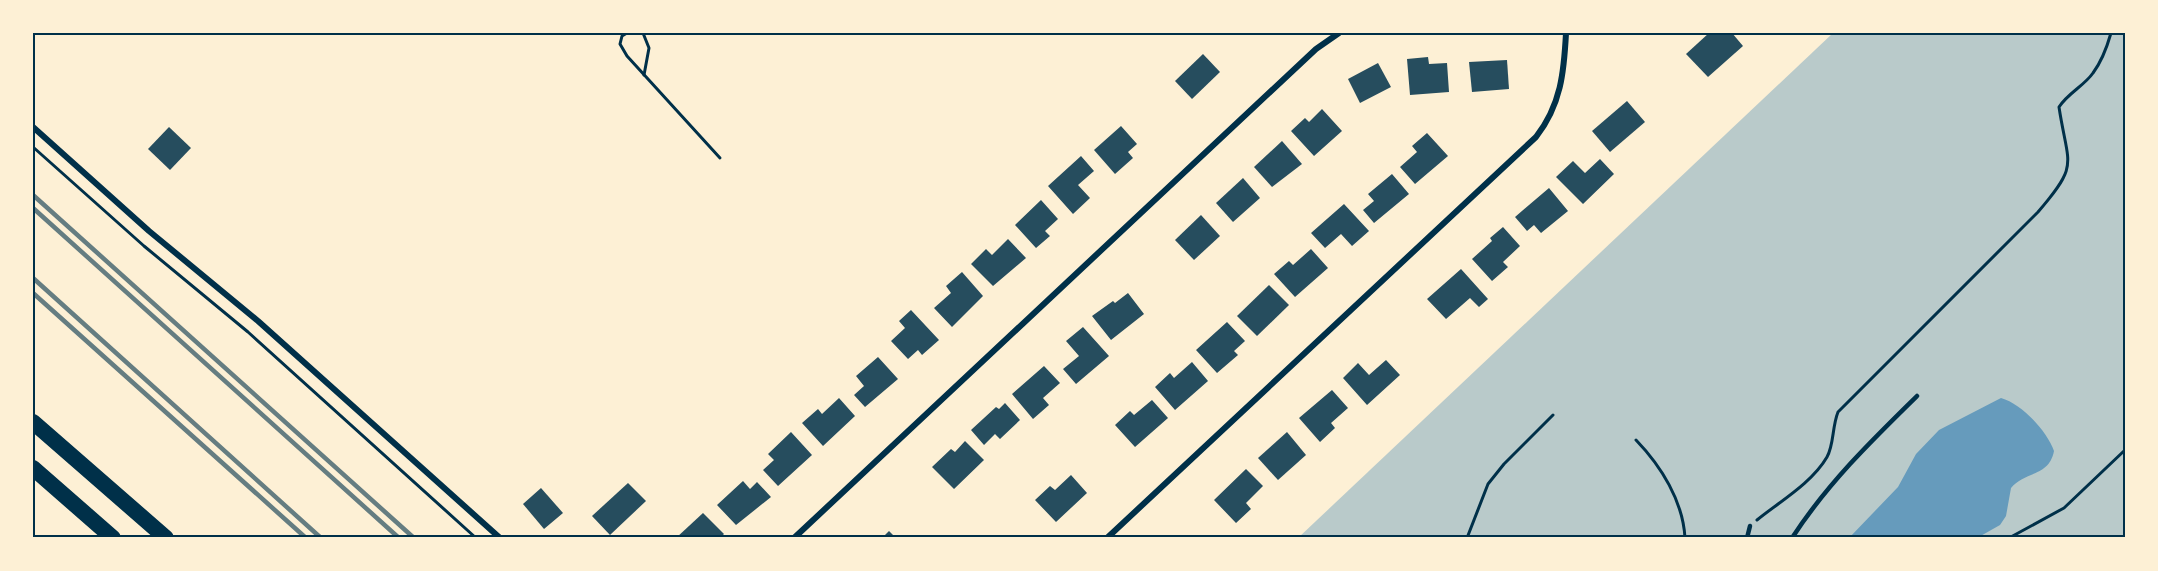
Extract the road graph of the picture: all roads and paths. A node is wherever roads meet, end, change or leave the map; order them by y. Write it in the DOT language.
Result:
graph roads {
  1 [pos="627,33"];
  2 [pos="643,33"];
  3 [pos="1338,33"];
  4 [pos="1566,33"];
  5 [pos="2111,33"];
  6 [pos="644,75"];
  7 [pos="33,127"];
  8 [pos="33,147"];
  9 [pos="720,158"];
  10 [pos="1917,396"];
  11 [pos="1553,416"];
  12 [pos="33,422"];
  13 [pos="1636,440"];
  14 [pos="2125,450"];
  15 [pos="33,468"];
  16 [pos="1750,526"];
  17 [pos="113,538"];
  18 [pos="166,538"];
  19 [pos="476,538"];
  20 [pos="500,538"];
  21 [pos="794,538"];
  22 [pos="1107,538"];
  23 [pos="1467,538"];
  24 [pos="1685,538"];
  25 [pos="1747,538"];
  26 [pos="1792,538"];
  27 [pos="2009,538"];
  1 -- 6 [label="path"];
  2 -- 6 [label="path"];
  3 -- 21 [label="street"];
  4 -- 22 [label="street"];
  5 -- 16 [label="path"];
  6 -- 9 [label="path"];
  7 -- 20 [label="street"];
  8 -- 19 [label="path"];
  10 -- 26 [label="lane"];
  11 -- 23 [label="path"];
  12 -- 18 [label="highway"];
  13 -- 24 [label="path"];
  14 -- 27 [label="path"];
  15 -- 17 [label="highway"];
  16 -- 25 [label="lane"];
}
